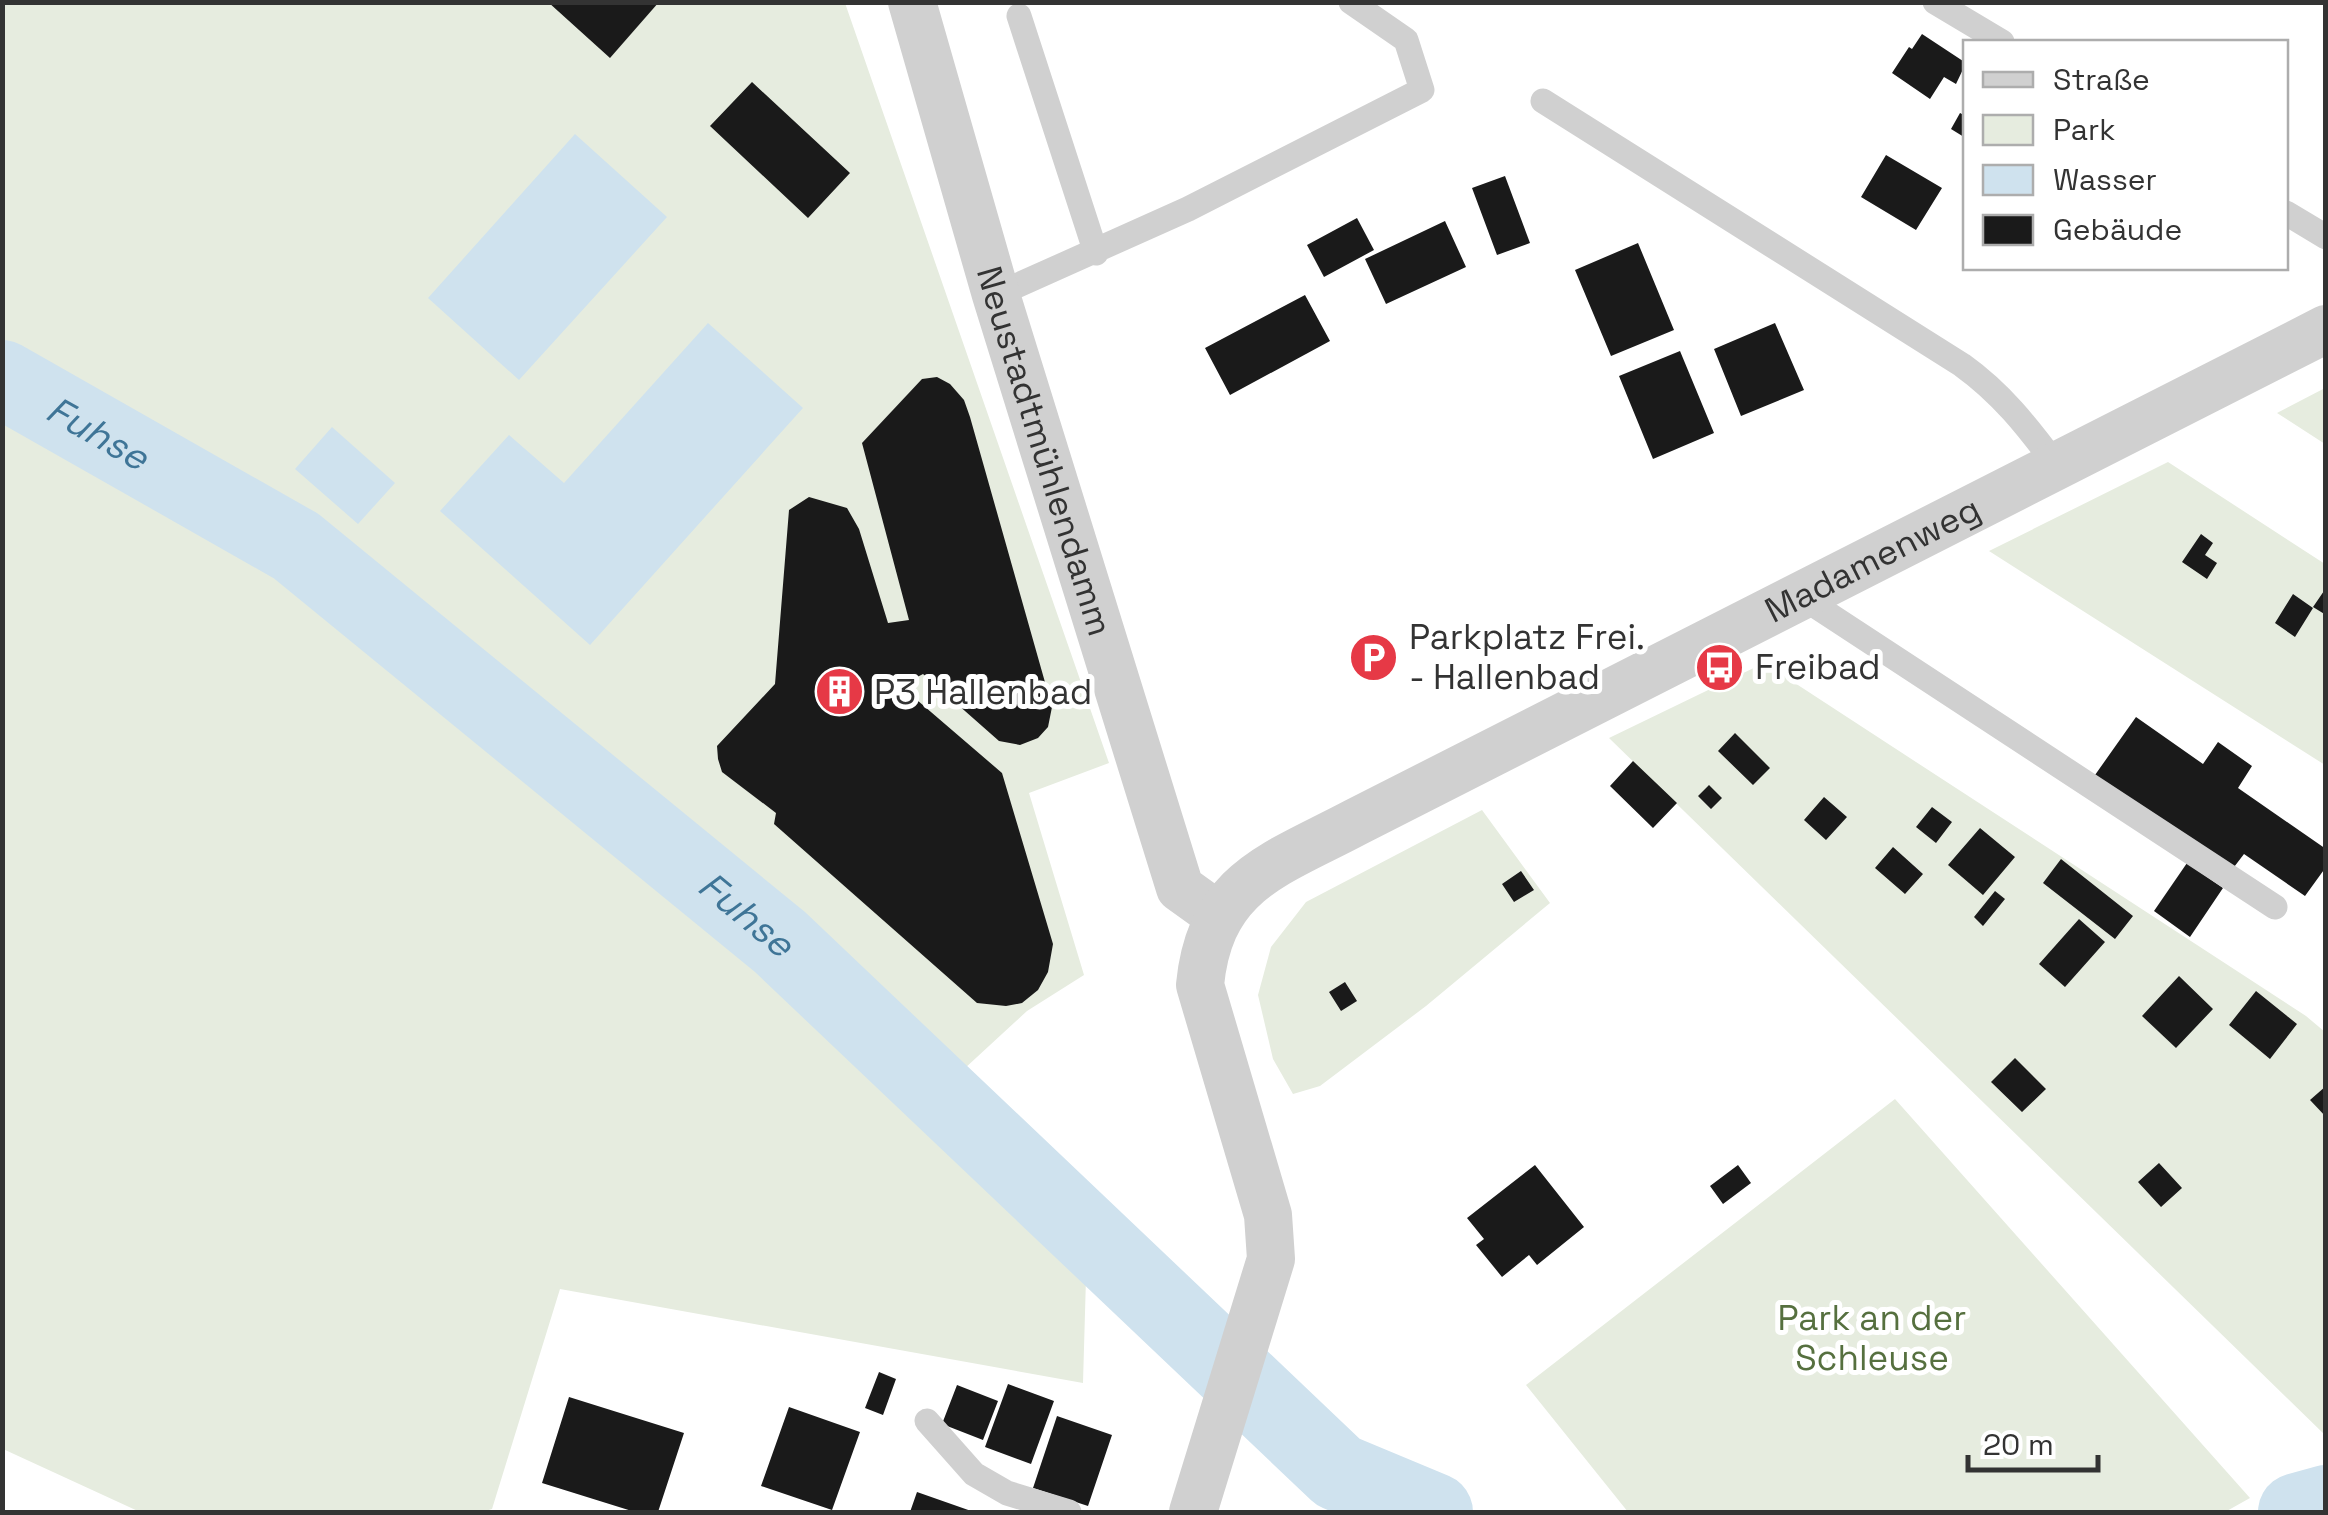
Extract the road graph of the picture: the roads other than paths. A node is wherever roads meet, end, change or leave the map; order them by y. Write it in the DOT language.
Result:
graph roads {
  1 [pos="912,2"];
  2 [pos="1350,2"];
  3 [pos="1935,2"];
  4 [pos="1020,16"];
  5 [pos="1999,40"];
  6 [pos="1542,101"];
  7 [pos="2288,214"];
  8 [pos="2326,237"];
  9 [pos="1096,253"];
  10 [pos="996,295"];
  11 [pos="2326,329"];
  12 [pos="2056,465"];
  13 [pos="1802,597"];
  14 [pos="2274,907"];
  15 [pos="1219,916"];
  16 [pos="927,1421"];
  17 [pos="1070,1512"];
  18 [pos="1193,1512"];
  1 -- 10 [label="street, Neustadtmühlendamm"];
  2 -- 9 [label="lane"];
  3 -- 5 [label="lane"];
  4 -- 9 [label="lane"];
  6 -- 12 [label="lane"];
  7 -- 8 [label="lane"];
  9 -- 10 [label="lane"];
  10 -- 15 [label="street, Neustadtmühlendamm"];
  11 -- 12 [label="street, Madamenweg"];
  12 -- 13 [label="street, Madamenweg"];
  13 -- 14 [label="lane"];
  13 -- 15 [label="street, Madamenweg"];
  15 -- 18 [label="street"];
  16 -- 17 [label="lane"];
}
